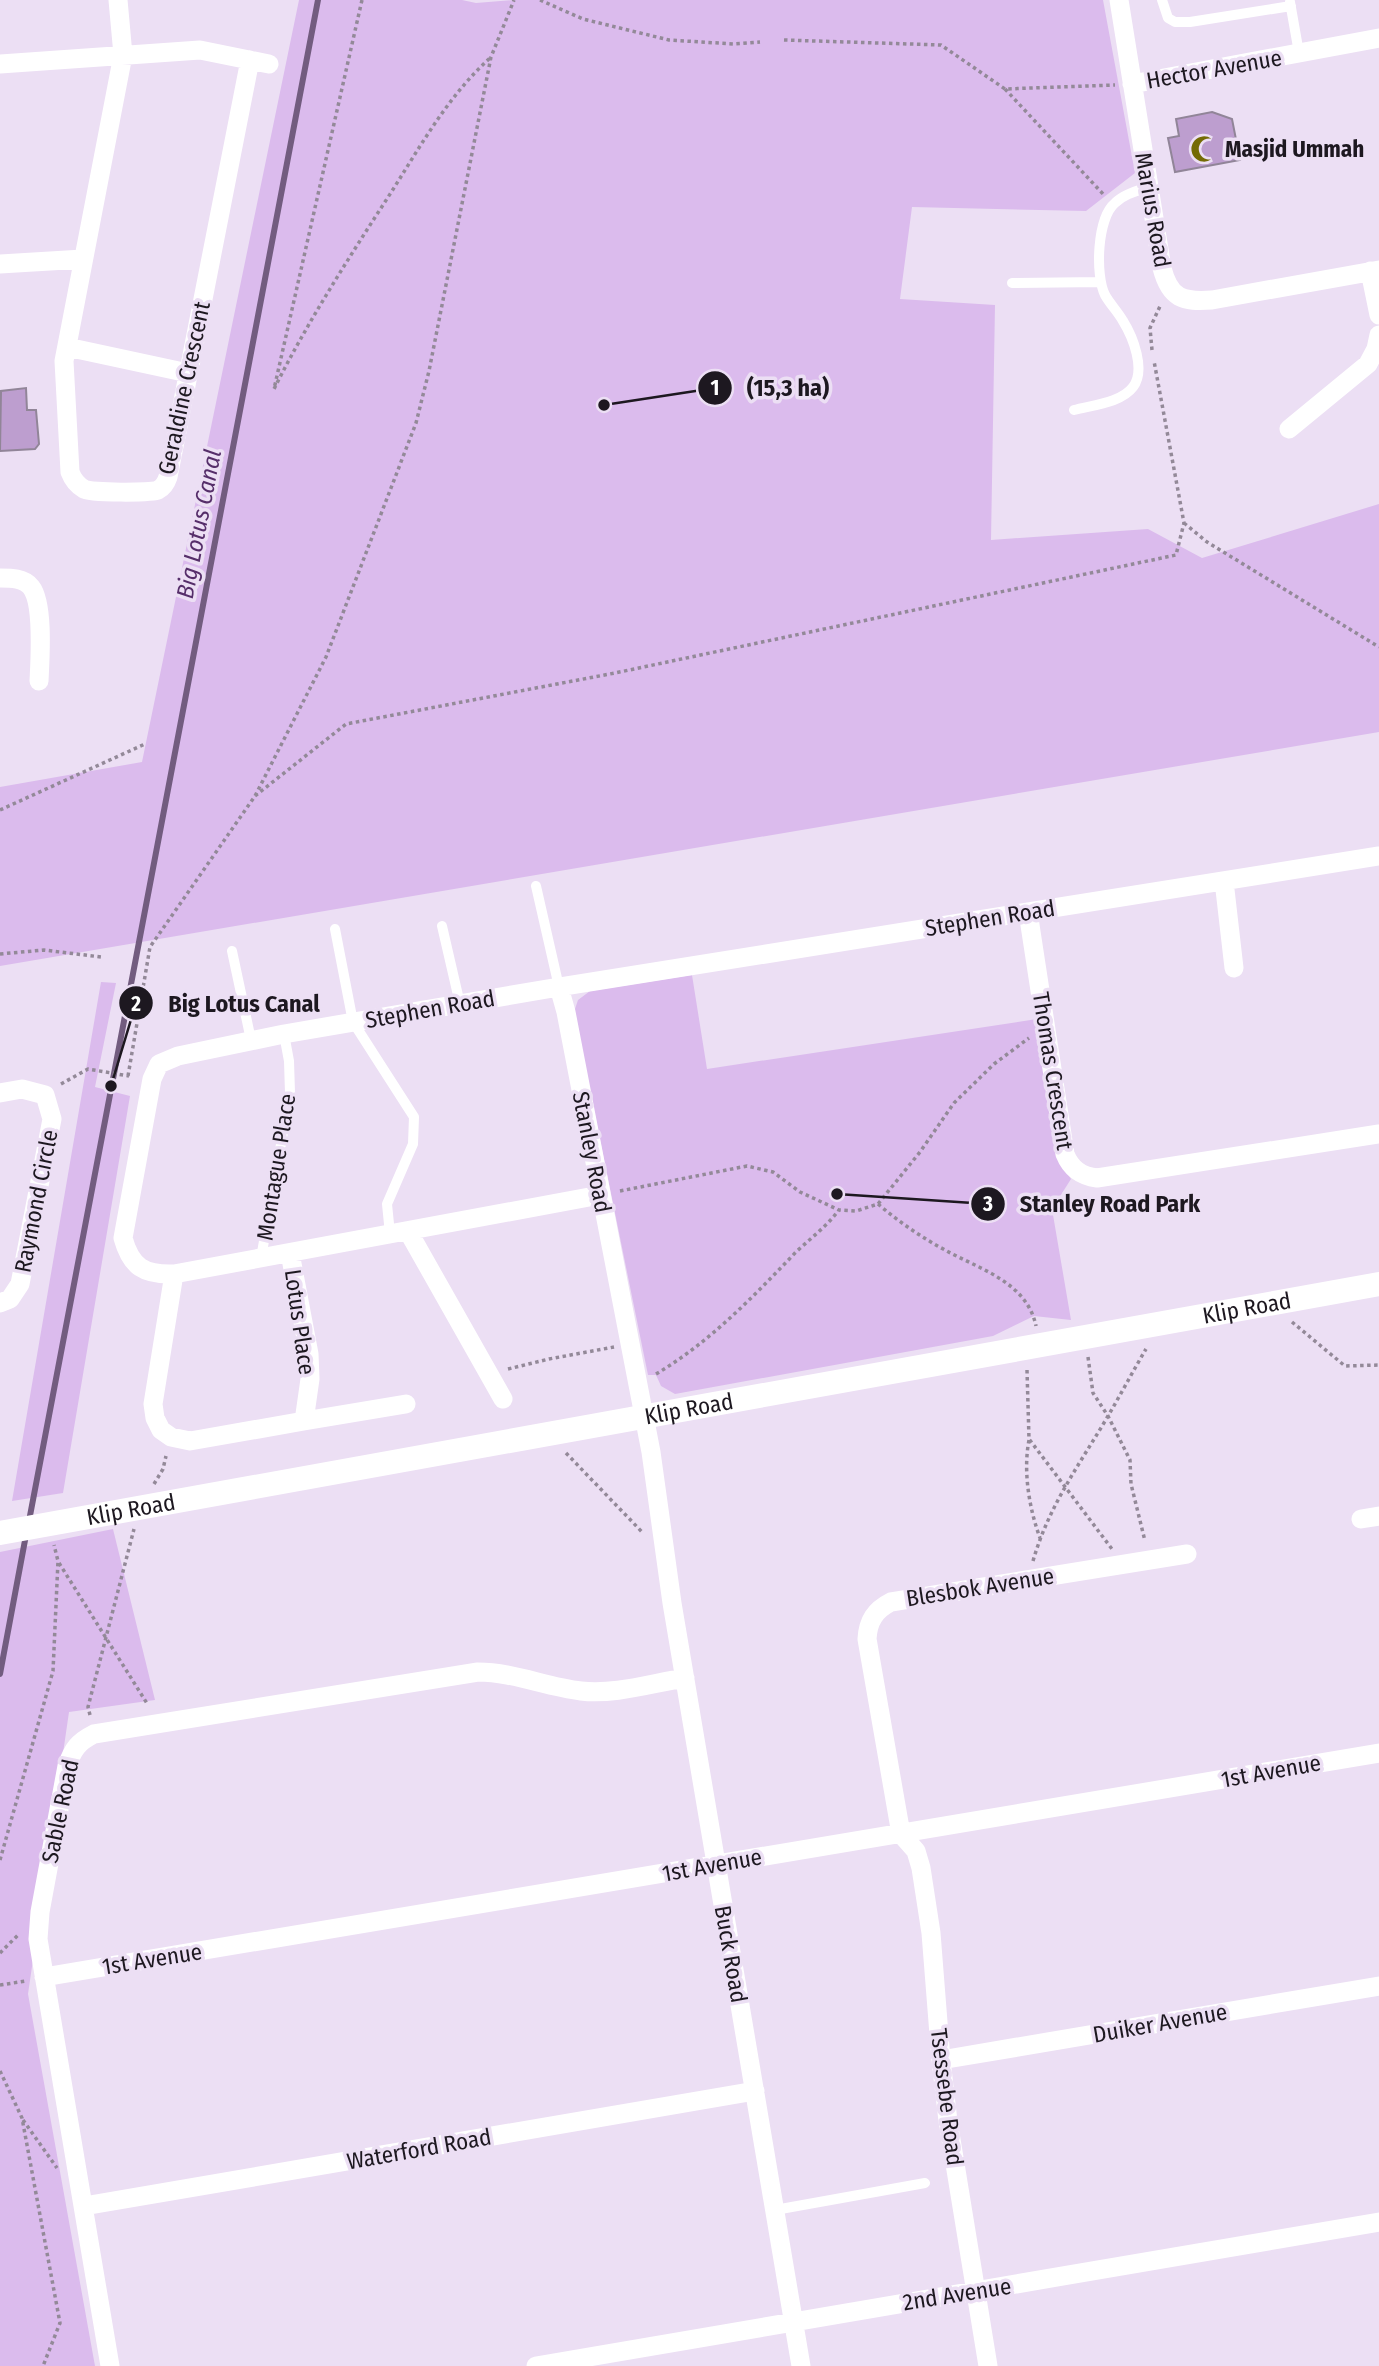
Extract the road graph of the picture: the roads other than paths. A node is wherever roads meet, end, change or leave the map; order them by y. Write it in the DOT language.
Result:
graph roads {
  1 [pos="118,0"];
  2 [pos="1119,0"];
  3 [pos="1162,0"];
  4 [pos="1290,3"];
  5 [pos="1379,38"];
  6 [pos="1299,53"];
  7 [pos="123,55"];
  8 [pos="250,60"];
  9 [pos="0,64"];
  10 [pos="270,64"];
  11 [pos="1132,84"];
  12 [pos="1149,187"];
  13 [pos="83,259"];
  14 [pos="0,264"];
  15 [pos="1375,271"];
  16 [pos="1012,282"];
  17 [pos="1101,282"];
  18 [pos="1379,315"];
  19 [pos="1379,335"];
  20 [pos="67,346"];
  21 [pos="188,373"];
  22 [pos="1074,410"];
  23 [pos="1289,429"];
  24 [pos="0,578"];
  25 [pos="39,681"];
  26 [pos="1379,856"];
  27 [pos="1224,881"];
  28 [pos="537,886"];
  29 [pos="1028,912"];
  30 [pos="442,926"];
  31 [pos="335,929"];
  32 [pos="232,951"];
  33 [pos="1234,968"];
  34 [pos="559,987"];
  35 [pos="460,1004"];
  36 [pos="354,1022"];
  37 [pos="284,1034"];
  38 [pos="251,1040"];
  39 [pos="0,1093"];
  40 [pos="1379,1134"];
  41 [pos="608,1193"];
  42 [pos="399,1232"];
  43 [pos="290,1252"];
  44 [pos="260,1258"];
  45 [pos="174,1274"];
  46 [pos="1379,1284"];
  47 [pos="0,1303"];
  48 [pos="503,1399"];
  49 [pos="407,1404"];
  50 [pos="644,1418"];
  51 [pos="304,1421"];
  52 [pos="6,1532"];
  53 [pos="1187,1554"];
  54 [pos="685,1678"];
  55 [pos="1379,1753"];
  56 [pos="901,1833"];
  57 [pos="716,1865"];
  58 [pos="41,1978"];
  59 [pos="1379,1986"];
  60 [pos="941,2060"];
  61 [pos="755,2091"];
  62 [pos="925,2183"];
  63 [pos="84,2206"];
  64 [pos="775,2210"];
  65 [pos="1379,2222"];
  66 [pos="976,2291"];
  67 [pos="793,2320"];
  68 [pos="614,2359"];
  69 [pos="110,2366"];
  70 [pos="536,2366"];
  71 [pos="801,2366"];
  72 [pos="988,2366"];
  1 -- 7 [label="street, Geraldine Crescent"];
  2 -- 11 [label="street, Hector Avenue"];
  3 -- 4 [label="lane"];
  4 -- 6 [label="lane"];
  5 -- 6 [label="street, Hector Avenue"];
  6 -- 11 [label="street, Hector Avenue"];
  7 -- 8 [label="street"];
  7 -- 9 [label="street"];
  7 -- 13 [label="street, Geraldine Crescent"];
  8 -- 10 [label="street"];
  8 -- 21 [label="street, Geraldine Crescent"];
  11 -- 12 [label="street, Marius Road"];
  12 -- 15 [label="street, Marius Road"];
  12 -- 17 [label="lane"];
  13 -- 14 [label="street"];
  13 -- 20 [label="street, Geraldine Crescent"];
  15 -- 18 [label="street"];
  16 -- 17 [label="lane"];
  17 -- 22 [label="lane"];
  19 -- 23 [label="street"];
  20 -- 21 [label="street"];
  20 -- 21 [label="street, Geraldine Crescent"];
  24 -- 25 [label="street"];
  26 -- 27 [label="street, Stephen Road"];
  27 -- 29 [label="street, Stephen Road"];
  27 -- 33 [label="street"];
  28 -- 34 [label="lane, Stanley Road"];
  29 -- 34 [label="street, Stephen Road"];
  29 -- 40 [label="street, Thomas Crescent"];
  30 -- 35 [label="lane"];
  31 -- 36 [label="lane"];
  32 -- 38 [label="lane"];
  34 -- 35 [label="street, Stephen Road"];
  34 -- 41 [label="street, Stanley Road"];
  35 -- 36 [label="street, Stephen Road"];
  36 -- 37 [label="street, Stephen Road"];
  36 -- 42 [label="lane"];
  37 -- 38 [label="street, Stephen Road"];
  37 -- 44 [label="lane, Montague Place"];
  38 -- 45 [label="street, Stephen Road"];
  39 -- 47 [label="street, Raymond Circle"];
  41 -- 42 [label="street, Stephen Road"];
  41 -- 50 [label="street, Stanley Road"];
  42 -- 43 [label="street, Stephen Road"];
  42 -- 48 [label="street"];
  43 -- 44 [label="street, Stephen Road"];
  43 -- 51 [label="street, Lotus Place"];
  44 -- 45 [label="street, Stephen Road"];
  45 -- 51 [label="street"];
  46 -- 50 [label="street, Klip Road"];
  49 -- 51 [label="street"];
  50 -- 52 [label="street, Klip Road"];
  50 -- 54 [label="street, Buck Road"];
  53 -- 56 [label="street, Blesbok Avenue"];
  54 -- 57 [label="street, Buck Road"];
  54 -- 58 [label="street, Sable Road"];
  55 -- 56 [label="street, 1st Avenue"];
  56 -- 57 [label="street, 1st Avenue"];
  56 -- 60 [label="street, Tsessebe Road"];
  57 -- 58 [label="street, 1st Avenue"];
  57 -- 61 [label="street, Buck Road"];
  58 -- 63 [label="street, Sable Road"];
  59 -- 60 [label="street, Duiker Avenue"];
  60 -- 66 [label="street, Tsessebe Road"];
  61 -- 63 [label="street, Waterford Road"];
  61 -- 64 [label="street, Buck Road"];
  62 -- 64 [label="lane"];
  63 -- 69 [label="street, Sable Road"];
  64 -- 67 [label="street, Buck Road"];
  65 -- 66 [label="street, 2nd Avenue"];
  66 -- 67 [label="street, 2nd Avenue"];
  66 -- 72 [label="street, Tsessebe Road"];
  67 -- 68 [label="street, 2nd Avenue"];
  67 -- 71 [label="street, Buck Road"];
  68 -- 70 [label="street, 2nd Avenue"];
}
